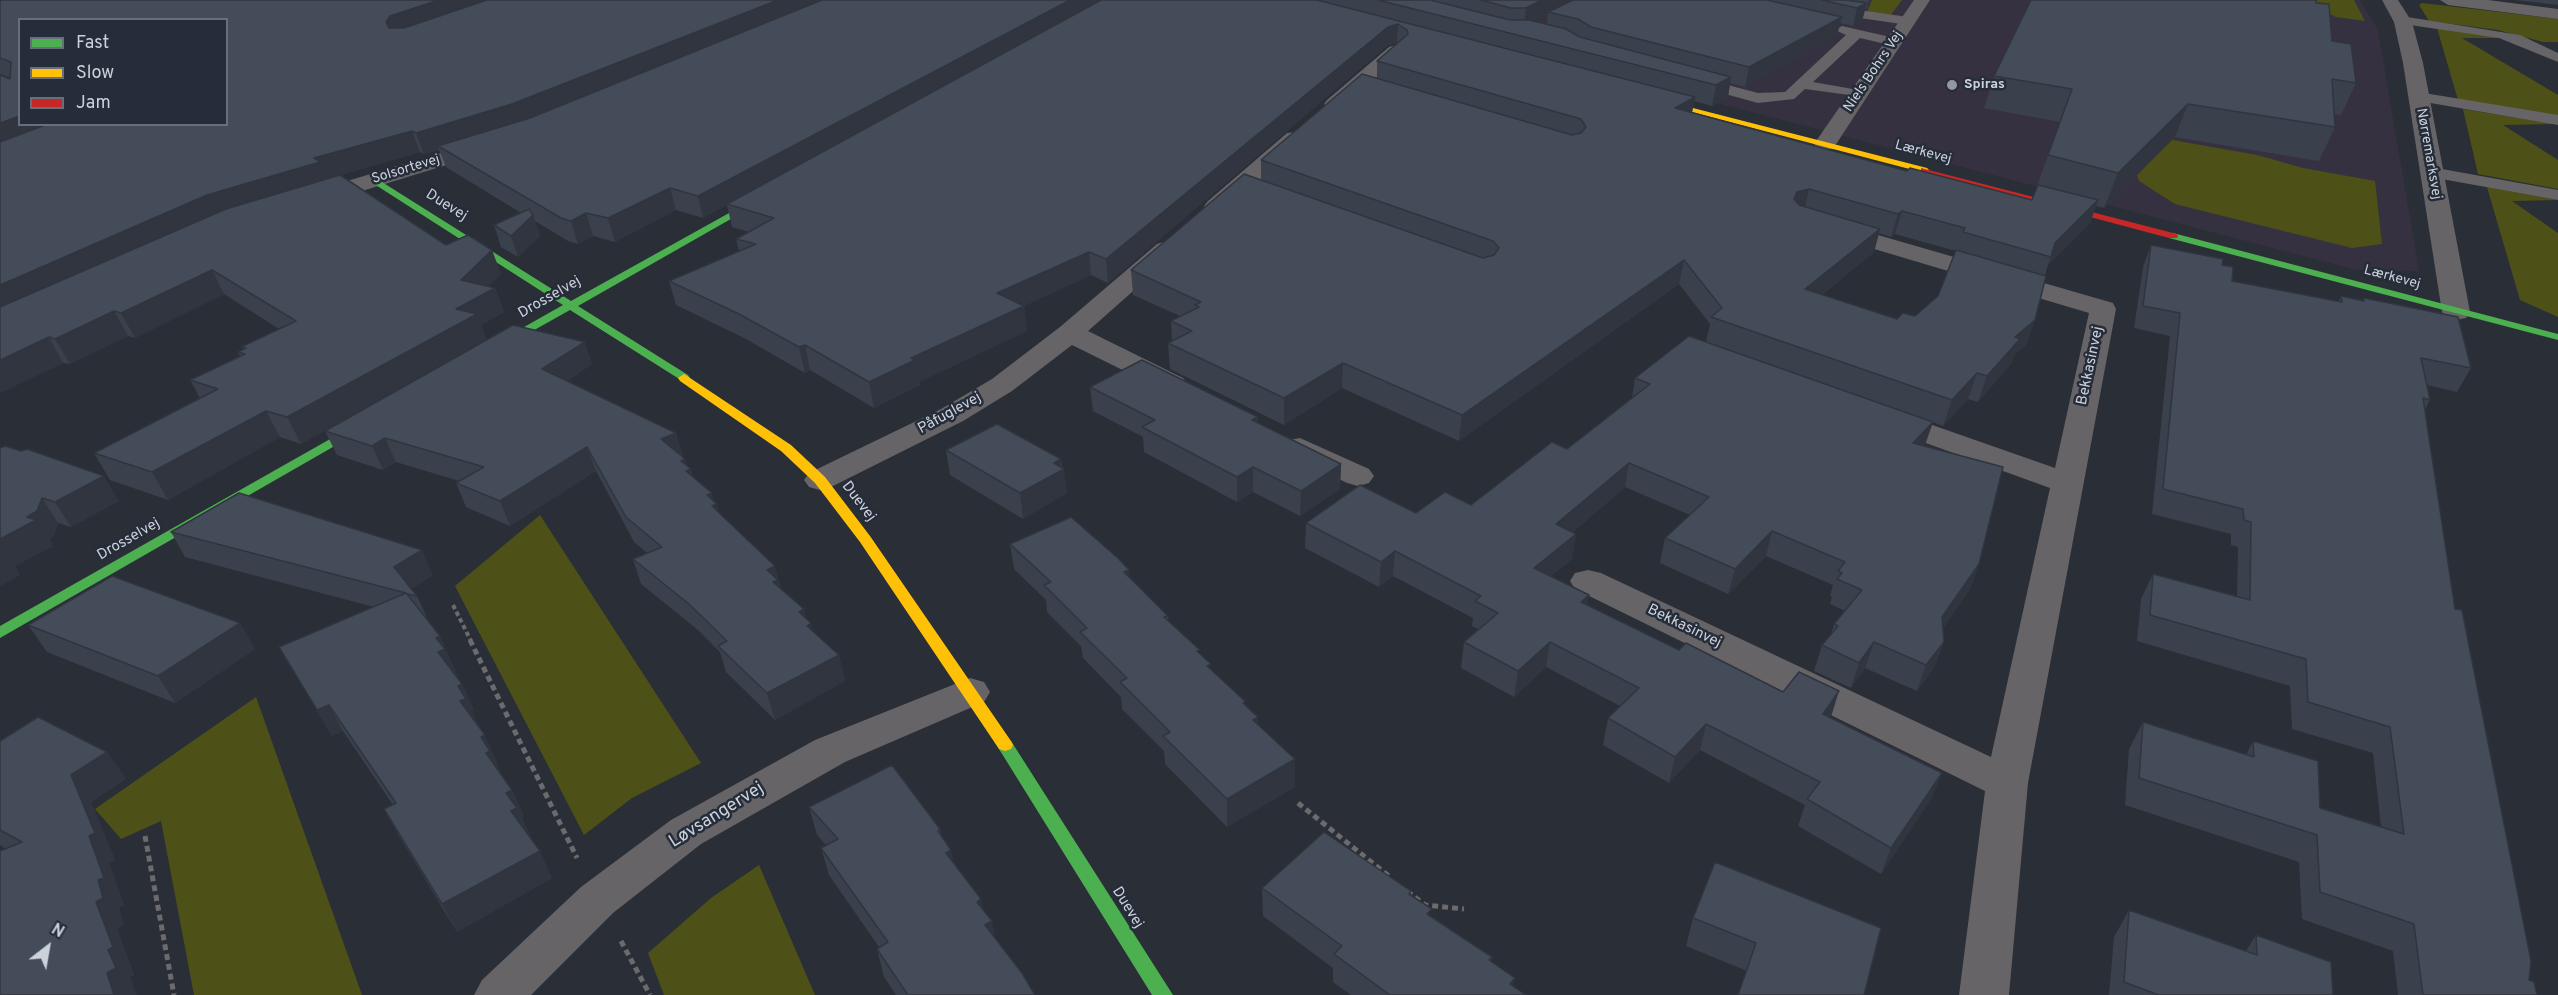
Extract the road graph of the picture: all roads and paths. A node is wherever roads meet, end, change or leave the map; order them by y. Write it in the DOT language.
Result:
graph roads {
  1 [pos="1922,0"];
  2 [pos="2390,0"];
  3 [pos="2448,0"];
  4 [pos="1816,8"];
  5 [pos="2558,14"];
  6 [pos="2401,20"];
  7 [pos="1908,21"];
  8 [pos="1824,26"];
  9 [pos="1857,33"];
  10 [pos="1894,42"];
  11 [pos="1396,51"];
  12 [pos="2558,58"];
  13 [pos="1681,78"];
  14 [pos="1801,84"];
  15 [pos="1633,93"];
  16 [pos="1859,94"];
  17 [pos="2418,97"];
  18 [pos="2558,120"];
  19 [pos="506,139"];
  20 [pos="1826,144"];
  21 [pos="2432,172"];
  22 [pos="374,180"];
  23 [pos="780,189"];
  24 [pos="2558,195"];
  25 [pos="295,204"];
  26 [pos="1803,221"];
  27 [pos="572,304"];
  28 [pos="2456,312"];
  29 [pos="1070,333"];
  30 [pos="2558,337"];
  31 [pos="480,357"];
  32 [pos="1198,396"];
  33 [pos="1865,411"];
  34 [pos="378,416"];
  35 [pos="1273,433"];
  36 [pos="1358,476"];
  37 [pos="820,480"];
  38 [pos="2066,483"];
  39 [pos="1588,581"];
  40 [pos="453,605"];
  41 [pos="0,633"];
  42 [pos="970,692"];
  43 [pos="2007,783"];
  44 [pos="1298,803"];
  45 [pos="146,836"];
  46 [pos="597,900"];
  47 [pos="1464,909"];
  48 [pos="174,995"];
  49 [pos="499,995"];
  50 [pos="651,995"];
  51 [pos="1163,995"];
  52 [pos="1984,995"];
  1 -- 7 [label="street, Niels Bohrs Vej"];
  2 -- 6 [label="street, Nørremarksvej"];
  3 -- 5 [label="street"];
  4 -- 7 [label="lane"];
  6 -- 12 [label="lane"];
  6 -- 17 [label="street, Nørremarksvej"];
  7 -- 10 [label="street, Niels Bohrs Vej"];
  8 -- 9 [label="lane"];
  9 -- 10 [label="lane"];
  9 -- 14 [label="lane"];
  10 -- 16 [label="street, Niels Bohrs Vej"];
  11 -- 29 [label="street, Påfuglevej"];
  13 -- 14 [label="lane"];
  14 -- 16 [label="lane"];
  15 -- 20 [label="street, Lærkevej"];
  16 -- 20 [label="street, Niels Bohrs Vej"];
  17 -- 18 [label="lane"];
  17 -- 21 [label="street, Nørremarksvej"];
  19 -- 22 [label="street, Solsortevej"];
  20 -- 28 [label="street, Lærkevej"];
  21 -- 24 [label="lane"];
  21 -- 28 [label="street, Nørremarksvej"];
  22 -- 25 [label="street, Solsortevej"];
  22 -- 27 [label="street, Duevej"];
  23 -- 27 [label="street, Drosselvej"];
  26 -- 38 [label="street, Bekkasinvej"];
  27 -- 31 [label="street, Drosselvej"];
  27 -- 37 [label="street, Duevej"];
  28 -- 30 [label="street, Lærkevej"];
  29 -- 32 [label="street"];
  29 -- 37 [label="street, Påfuglevej"];
  33 -- 38 [label="street"];
  34 -- 41 [label="street, Drosselvej"];
  35 -- 36 [label="street"];
  37 -- 42 [label="street, Duevej"];
  38 -- 43 [label="street, Bekkasinvej"];
  39 -- 43 [label="street, Bekkasinvej"];
  40 -- 46 [label="path"];
  42 -- 46 [label="street, Løvsangervej"];
  42 -- 51 [label="street, Duevej"];
  43 -- 52 [label="street, Bekkasinvej"];
  44 -- 47 [label="path"];
  45 -- 48 [label="path"];
  46 -- 49 [label="street, Løvsangervej"];
  46 -- 50 [label="path"];
}
